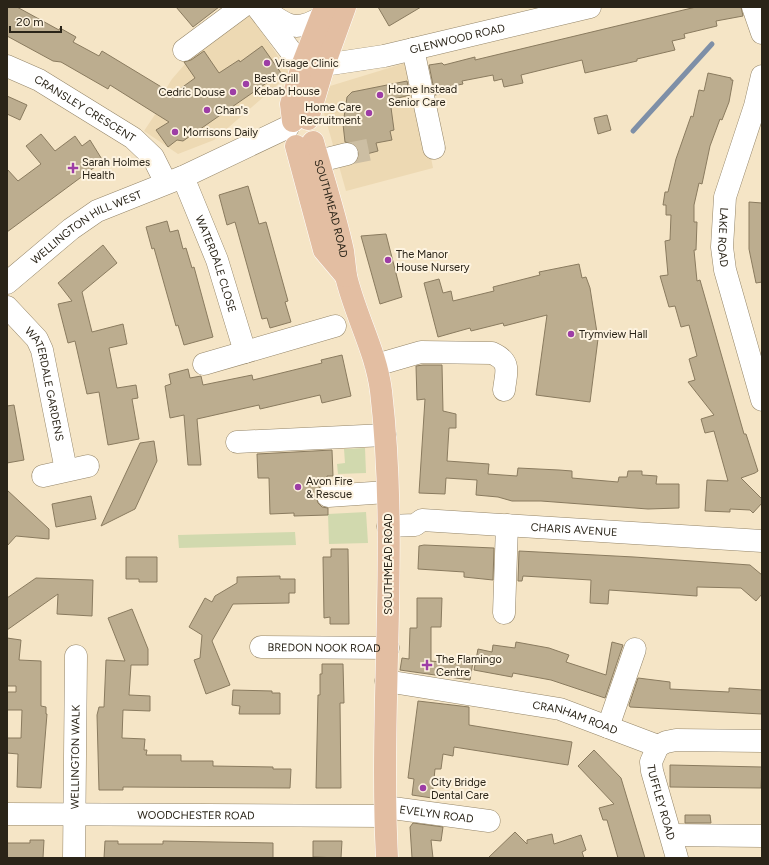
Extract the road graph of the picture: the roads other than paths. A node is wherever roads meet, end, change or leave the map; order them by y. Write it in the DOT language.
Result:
graph roads {
  1 [pos="242,7"];
  2 [pos="257,7"];
  3 [pos="261,7"];
  4 [pos="345,7"];
  5 [pos="590,7"];
  6 [pos="753,7"];
  7 [pos="323,12"];
  8 [pos="762,33"];
  9 [pos="413,49"];
  10 [pos="184,50"];
  11 [pos="324,65"];
  12 [pos="7,66"];
  13 [pos="302,66"];
  14 [pos="762,76"];
  15 [pos="301,137"];
  16 [pos="434,148"];
  17 [pos="347,154"];
  18 [pos="174,180"];
  19 [pos="7,283"];
  20 [pos="7,307"];
  21 [pos="335,326"];
  22 [pos="246,352"];
  23 [pos="204,364"];
  24 [pos="376,365"];
  25 [pos="504,390"];
  26 [pos="762,400"];
  27 [pos="385,435"];
  28 [pos="237,442"];
  29 [pos="88,466"];
  30 [pos="66,470"];
  31 [pos="43,476"];
  32 [pos="387,492"];
  33 [pos="328,496"];
  34 [pos="507,525"];
  35 [pos="388,526"];
  36 [pos="762,541"];
  37 [pos="504,613"];
  38 [pos="261,648"];
  39 [pos="388,648"];
  40 [pos="635,649"];
  41 [pos="76,656"];
  42 [pos="386,681"];
  43 [pos="608,727"];
  44 [pos="762,741"];
  45 [pos="658,746"];
  46 [pos="385,812"];
  47 [pos="7,814"];
  48 [pos="75,814"];
  49 [pos="489,821"];
  50 [pos="671,835"];
  51 [pos="762,836"];
  52 [pos="74,858"];
  53 [pos="387,858"];
  54 [pos="677,858"];
  1 -- 10 [label="street"];
  2 -- 13 [label="street"];
  3 -- 7 [label="street"];
  4 -- 11 [label="main road"];
  5 -- 9 [label="street, GLENWOOD ROAD"];
  6 -- 8 [label="street"];
  7 -- 13 [label="main road, SOUTHMEAD ROAD"];
  9 -- 11 [label="street, GLENWOOD ROAD"];
  9 -- 16 [label="street"];
  11 -- 15 [label="main road"];
  12 -- 18 [label="street, CRANSLEY CRESCENT"];
  13 -- 15 [label="main road, SOUTHMEAD ROAD"];
  14 -- 26 [label="street, LAKE ROAD"];
  15 -- 17 [label="street, WELLINGTON HILL WEST"];
  15 -- 18 [label="street, WELLINGTON HILL WEST"];
  15 -- 24 [label="main road, SOUTHMEAD ROAD"];
  18 -- 19 [label="street, WELLINGTON HILL WEST"];
  18 -- 22 [label="street, WATERDALE CLOSE"];
  20 -- 30 [label="street, WATERDALE GARDENS"];
  21 -- 22 [label="street"];
  22 -- 23 [label="street"];
  24 -- 25 [label="street"];
  24 -- 27 [label="main road, SOUTHMEAD ROAD"];
  27 -- 28 [label="street"];
  27 -- 32 [label="main road, SOUTHMEAD ROAD"];
  29 -- 30 [label="street"];
  30 -- 31 [label="street"];
  32 -- 33 [label="street"];
  32 -- 35 [label="main road, SOUTHMEAD ROAD"];
  34 -- 35 [label="street, CHARIS AVENUE"];
  34 -- 36 [label="street, CHARIS AVENUE"];
  34 -- 37 [label="street"];
  35 -- 39 [label="main road, SOUTHMEAD ROAD"];
  38 -- 39 [label="street, BREDON NOOK ROAD"];
  39 -- 42 [label="main road, SOUTHMEAD ROAD"];
  40 -- 43 [label="street"];
  41 -- 48 [label="street, WELLINGTON WALK"];
  42 -- 43 [label="street, CRANHAM ROAD"];
  42 -- 46 [label="main road, SOUTHMEAD ROAD"];
  43 -- 45 [label="street, CRANHAM ROAD"];
  44 -- 45 [label="street"];
  45 -- 50 [label="street, TUFFLEY ROAD"];
  46 -- 48 [label="street, WOODCHESTER ROAD"];
  46 -- 49 [label="street, EVELYN ROAD"];
  46 -- 53 [label="main road, SOUTHMEAD ROAD"];
  47 -- 48 [label="street, WOODCHESTER ROAD"];
  48 -- 52 [label="street, WELLINGTON WALK"];
  50 -- 51 [label="street"];
  50 -- 54 [label="street, TUFFLEY ROAD"];
}
